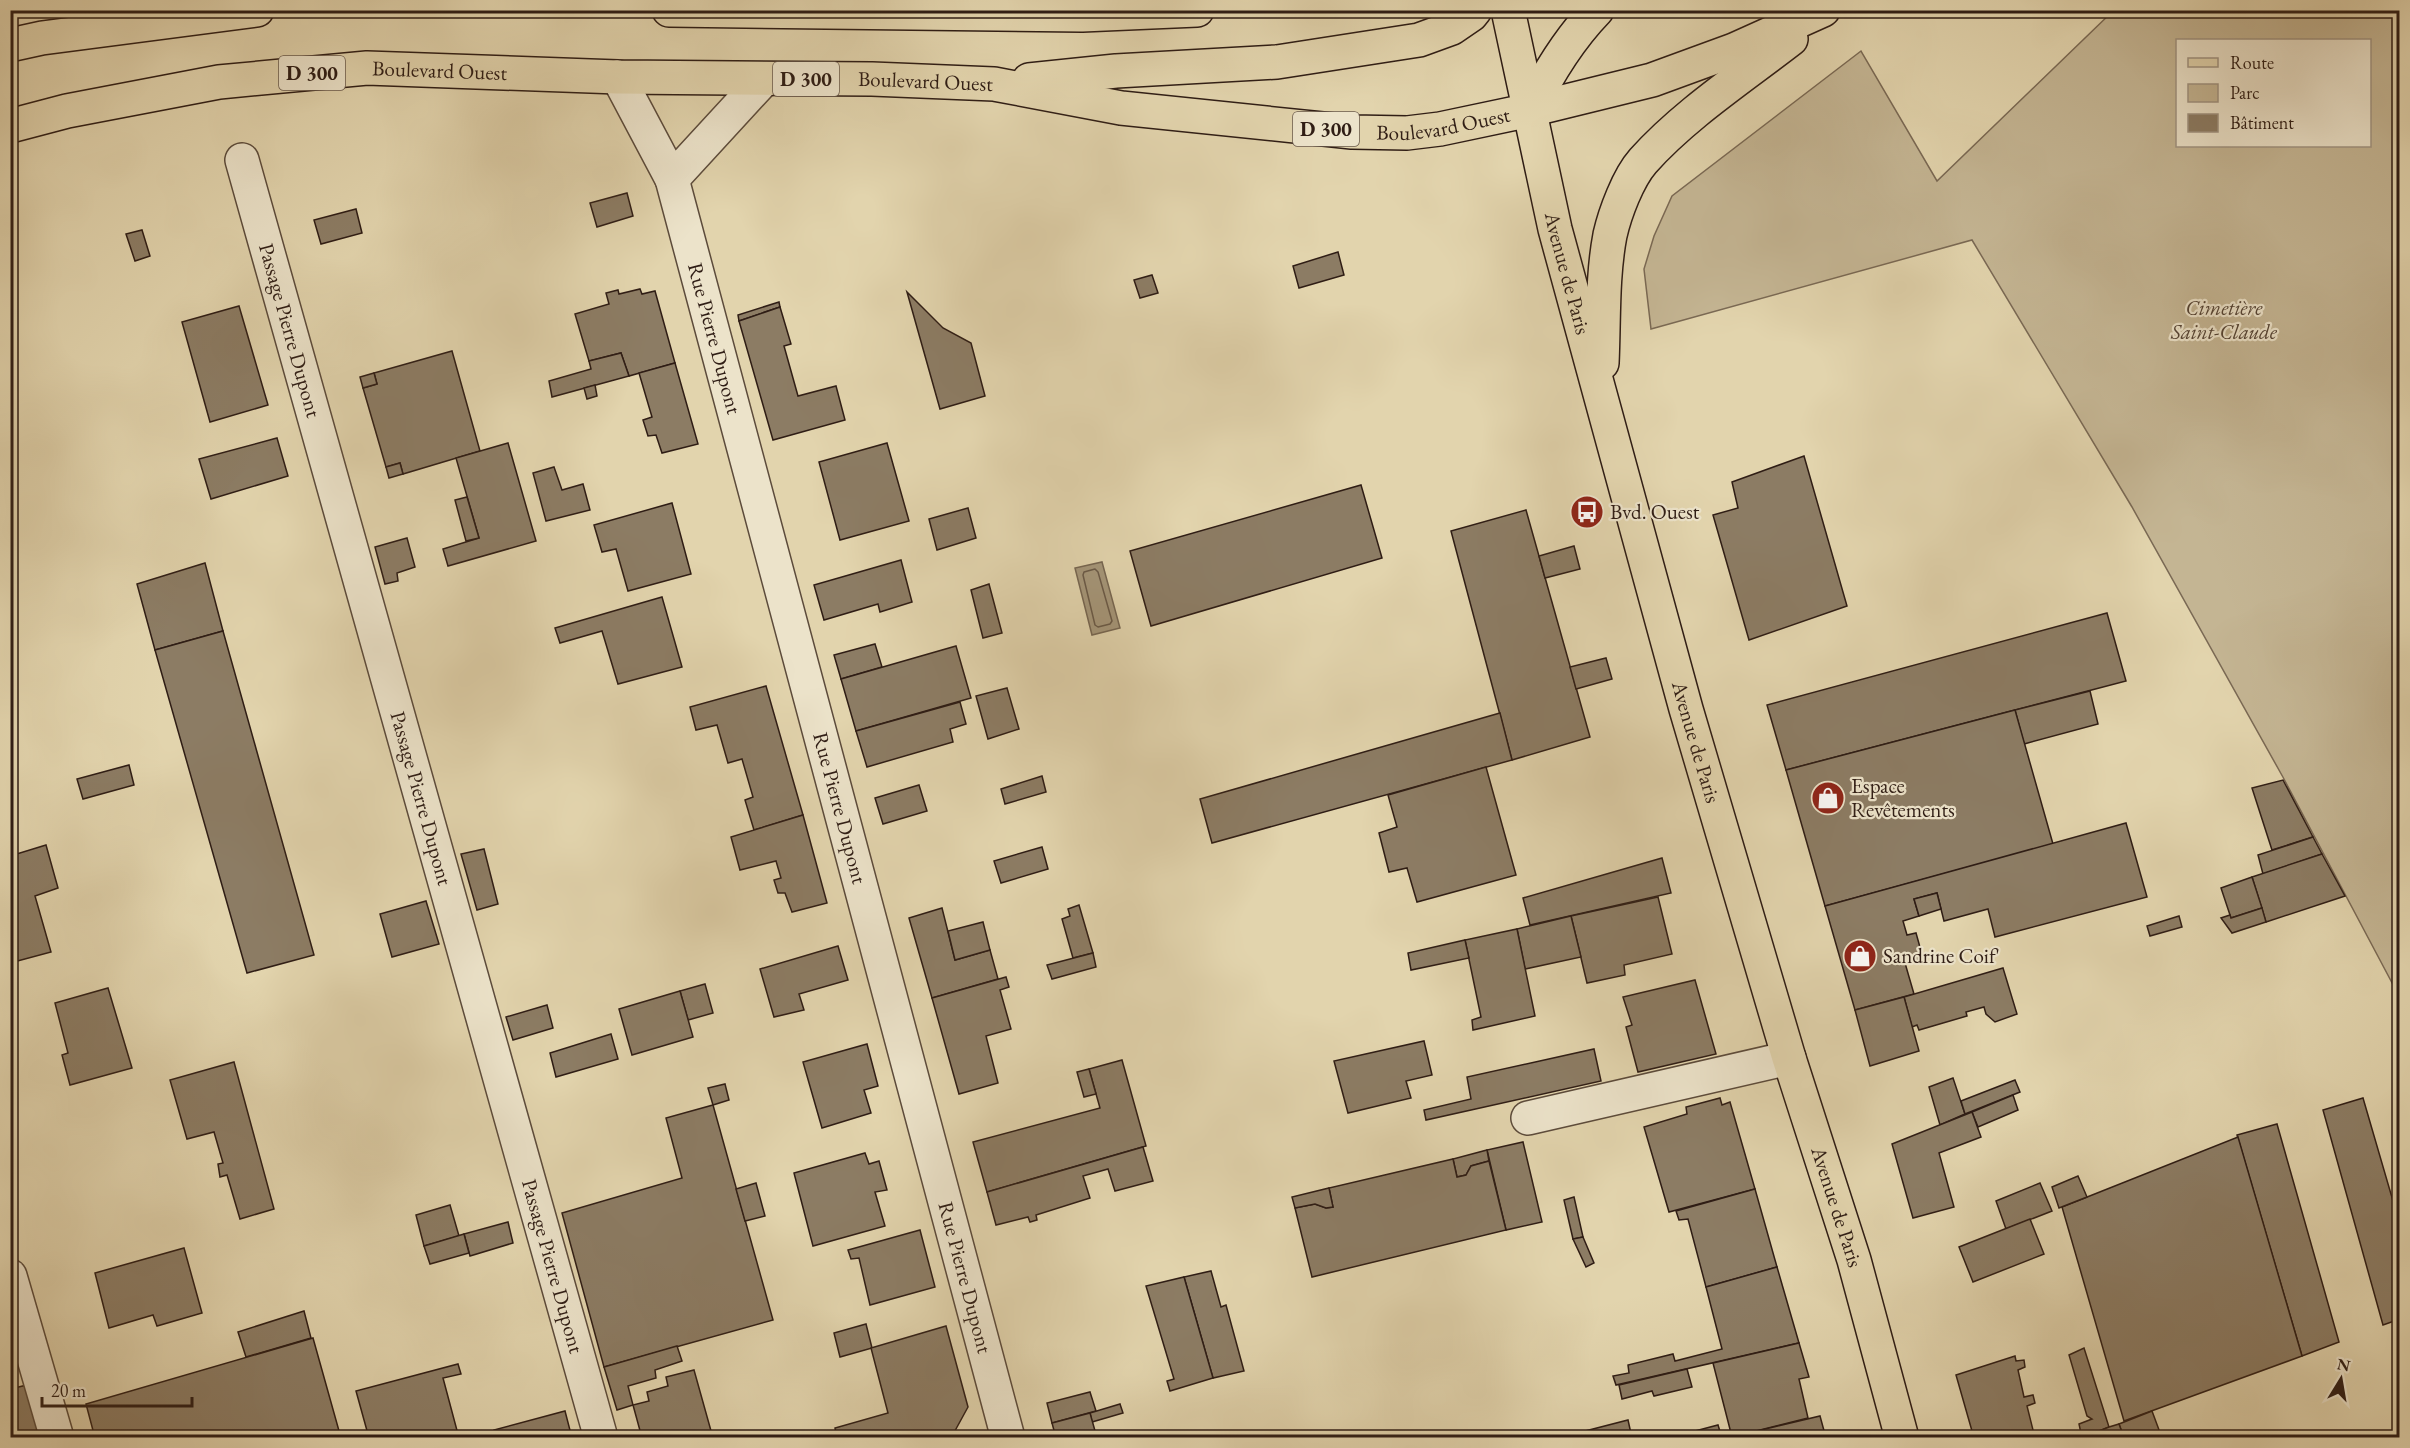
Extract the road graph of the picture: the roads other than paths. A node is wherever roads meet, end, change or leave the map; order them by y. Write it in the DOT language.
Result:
graph roads {
  1 [pos="257,10"];
  2 [pos="669,10"];
  3 [pos="1475,10"];
  4 [pos="1597,10"];
  5 [pos="1825,10"];
  6 [pos="1188,11"];
  7 [pos="1511,25"];
  8 [pos="10,29"];
  9 [pos="42,38"];
  10 [pos="10,45"];
  11 [pos="618,77"];
  12 [pos="764,79"];
  13 [pos="994,84"];
  14 [pos="1530,110"];
  15 [pos="10,126"];
  16 [pos="242,160"];
  17 [pos="672,179"];
  18 [pos="1601,398"];
  19 [pos="1789,1058"];
  20 [pos="1528,1118"];
  21 [pos="10,1276"];
  22 [pos="57,1437"];
  23 [pos="601,1437"];
  24 [pos="1008,1437"];
  25 [pos="1902,1437"];
  1 -- 9 [label="main road"];
  2 -- 6 [label="main road"];
  3 -- 13 [label="main road"];
  4 -- 14 [label="main road"];
  5 -- 14 [label="main road, Boulevard Ouest / D 300"];
  5 -- 18 [label="main road"];
  7 -- 14 [label="main road, Avenue de Paris"];
  8 -- 9 [label="street"];
  9 -- 10 [label="main road"];
  11 -- 12 [label="main road, Boulevard Ouest / D 300"];
  11 -- 15 [label="main road, Boulevard Ouest / D 300"];
  11 -- 17 [label="street, Rue Pierre Dupont"];
  12 -- 13 [label="main road, Boulevard Ouest / D 300"];
  12 -- 17 [label="street"];
  13 -- 14 [label="main road, Boulevard Ouest / D 300"];
  14 -- 18 [label="main road, Avenue de Paris"];
  16 -- 23 [label="street, Passage Pierre Dupont"];
  17 -- 24 [label="street, Rue Pierre Dupont"];
  18 -- 19 [label="main road, Avenue de Paris"];
  19 -- 20 [label="street"];
  19 -- 25 [label="main road, Avenue de Paris"];
  21 -- 22 [label="street"];
}
